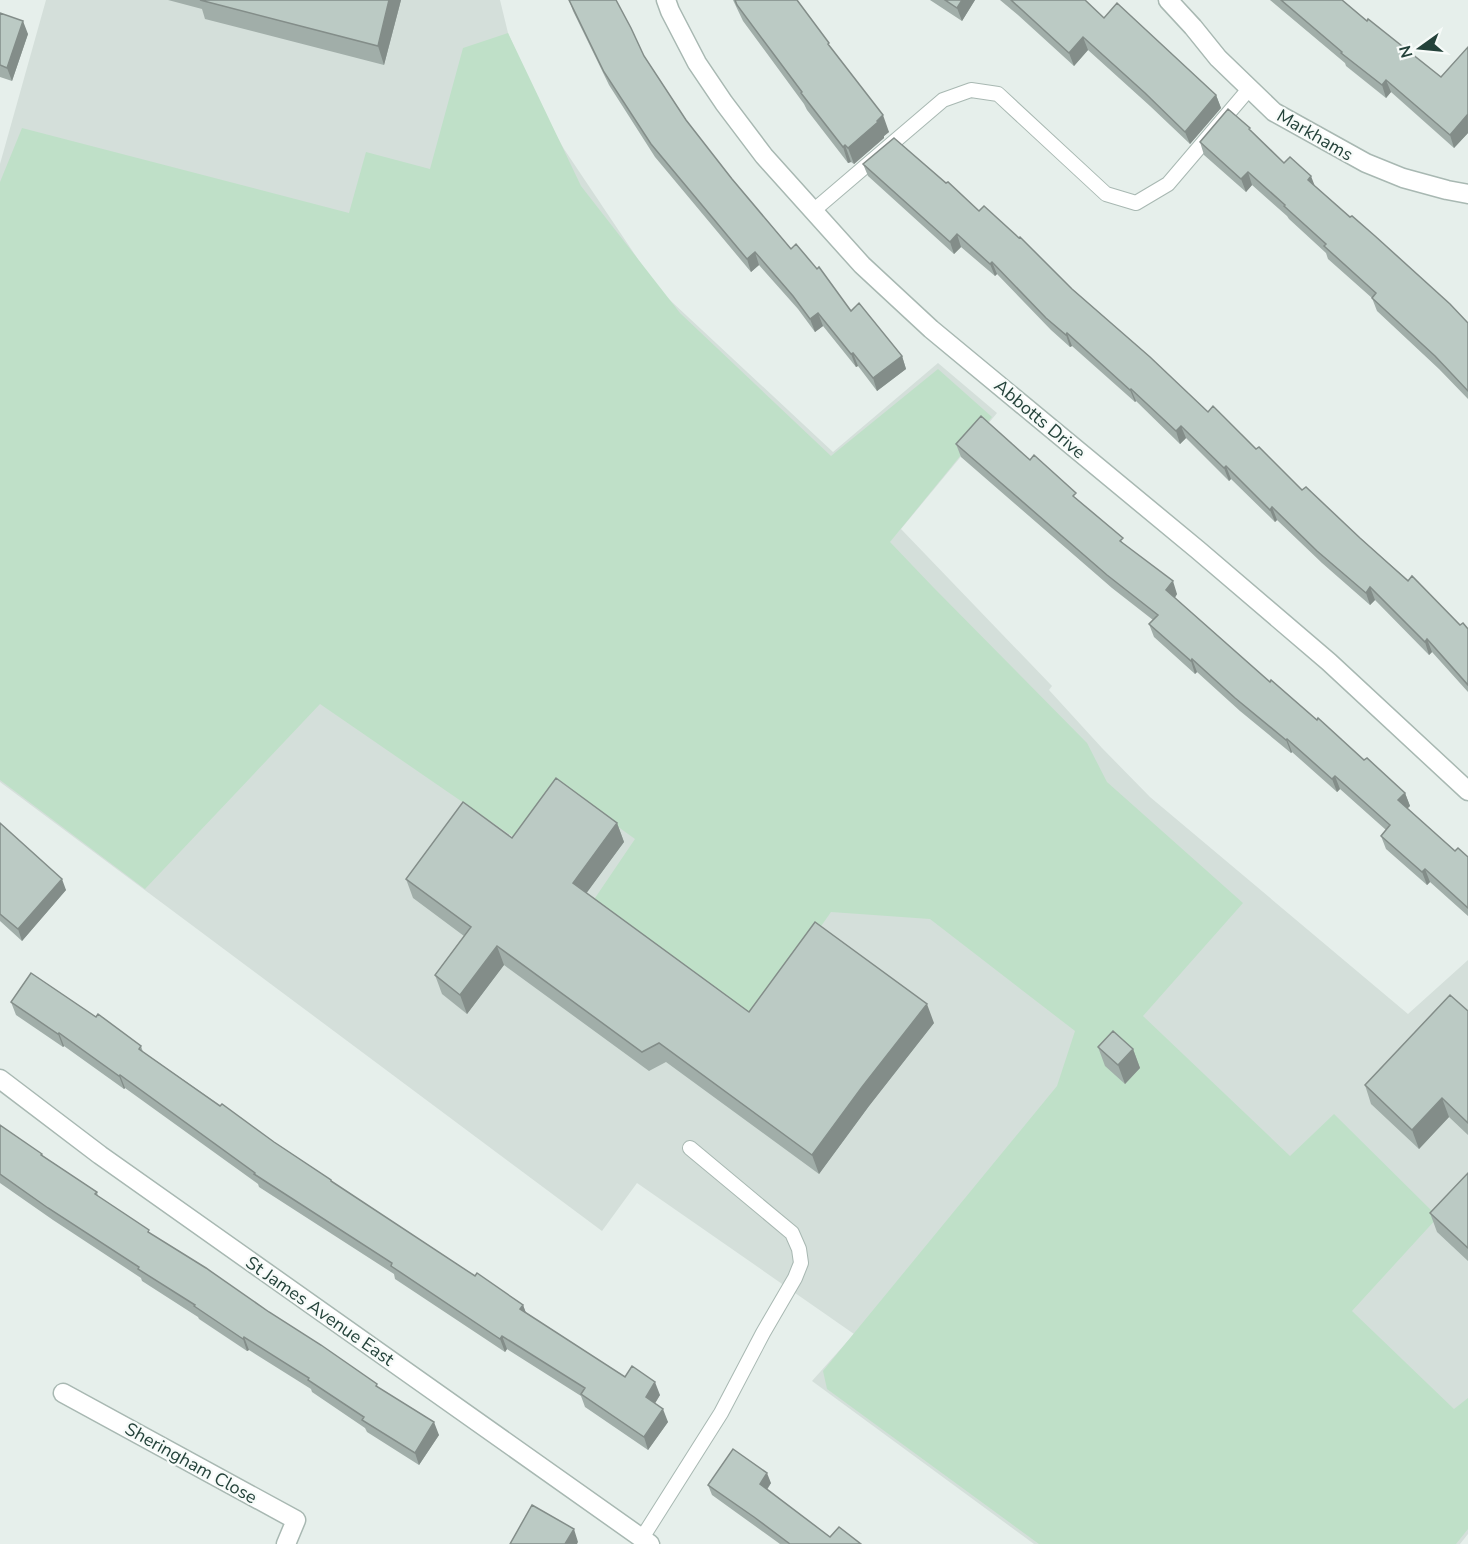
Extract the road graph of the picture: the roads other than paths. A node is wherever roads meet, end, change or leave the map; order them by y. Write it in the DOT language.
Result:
graph roads {
  1 [pos="666,0"];
  2 [pos="1168,0"];
  3 [pos="1249,89"];
  4 [pos="1468,194"];
  5 [pos="813,211"];
  6 [pos="1468,791"];
  7 [pos="0,1079"];
  8 [pos="690,1148"];
  9 [pos="63,1393"];
  10 [pos="644,1542"];
  11 [pos="286,1544"];
  1 -- 5 [label="street, Abbotts Drive"];
  2 -- 3 [label="street, Markhams"];
  3 -- 4 [label="street, Markhams"];
  3 -- 5 [label="lane"];
  5 -- 6 [label="street, Abbotts Drive"];
  7 -- 10 [label="street, St James Avenue East"];
  8 -- 10 [label="lane"];
  9 -- 11 [label="street, Sheringham Close"];
}
